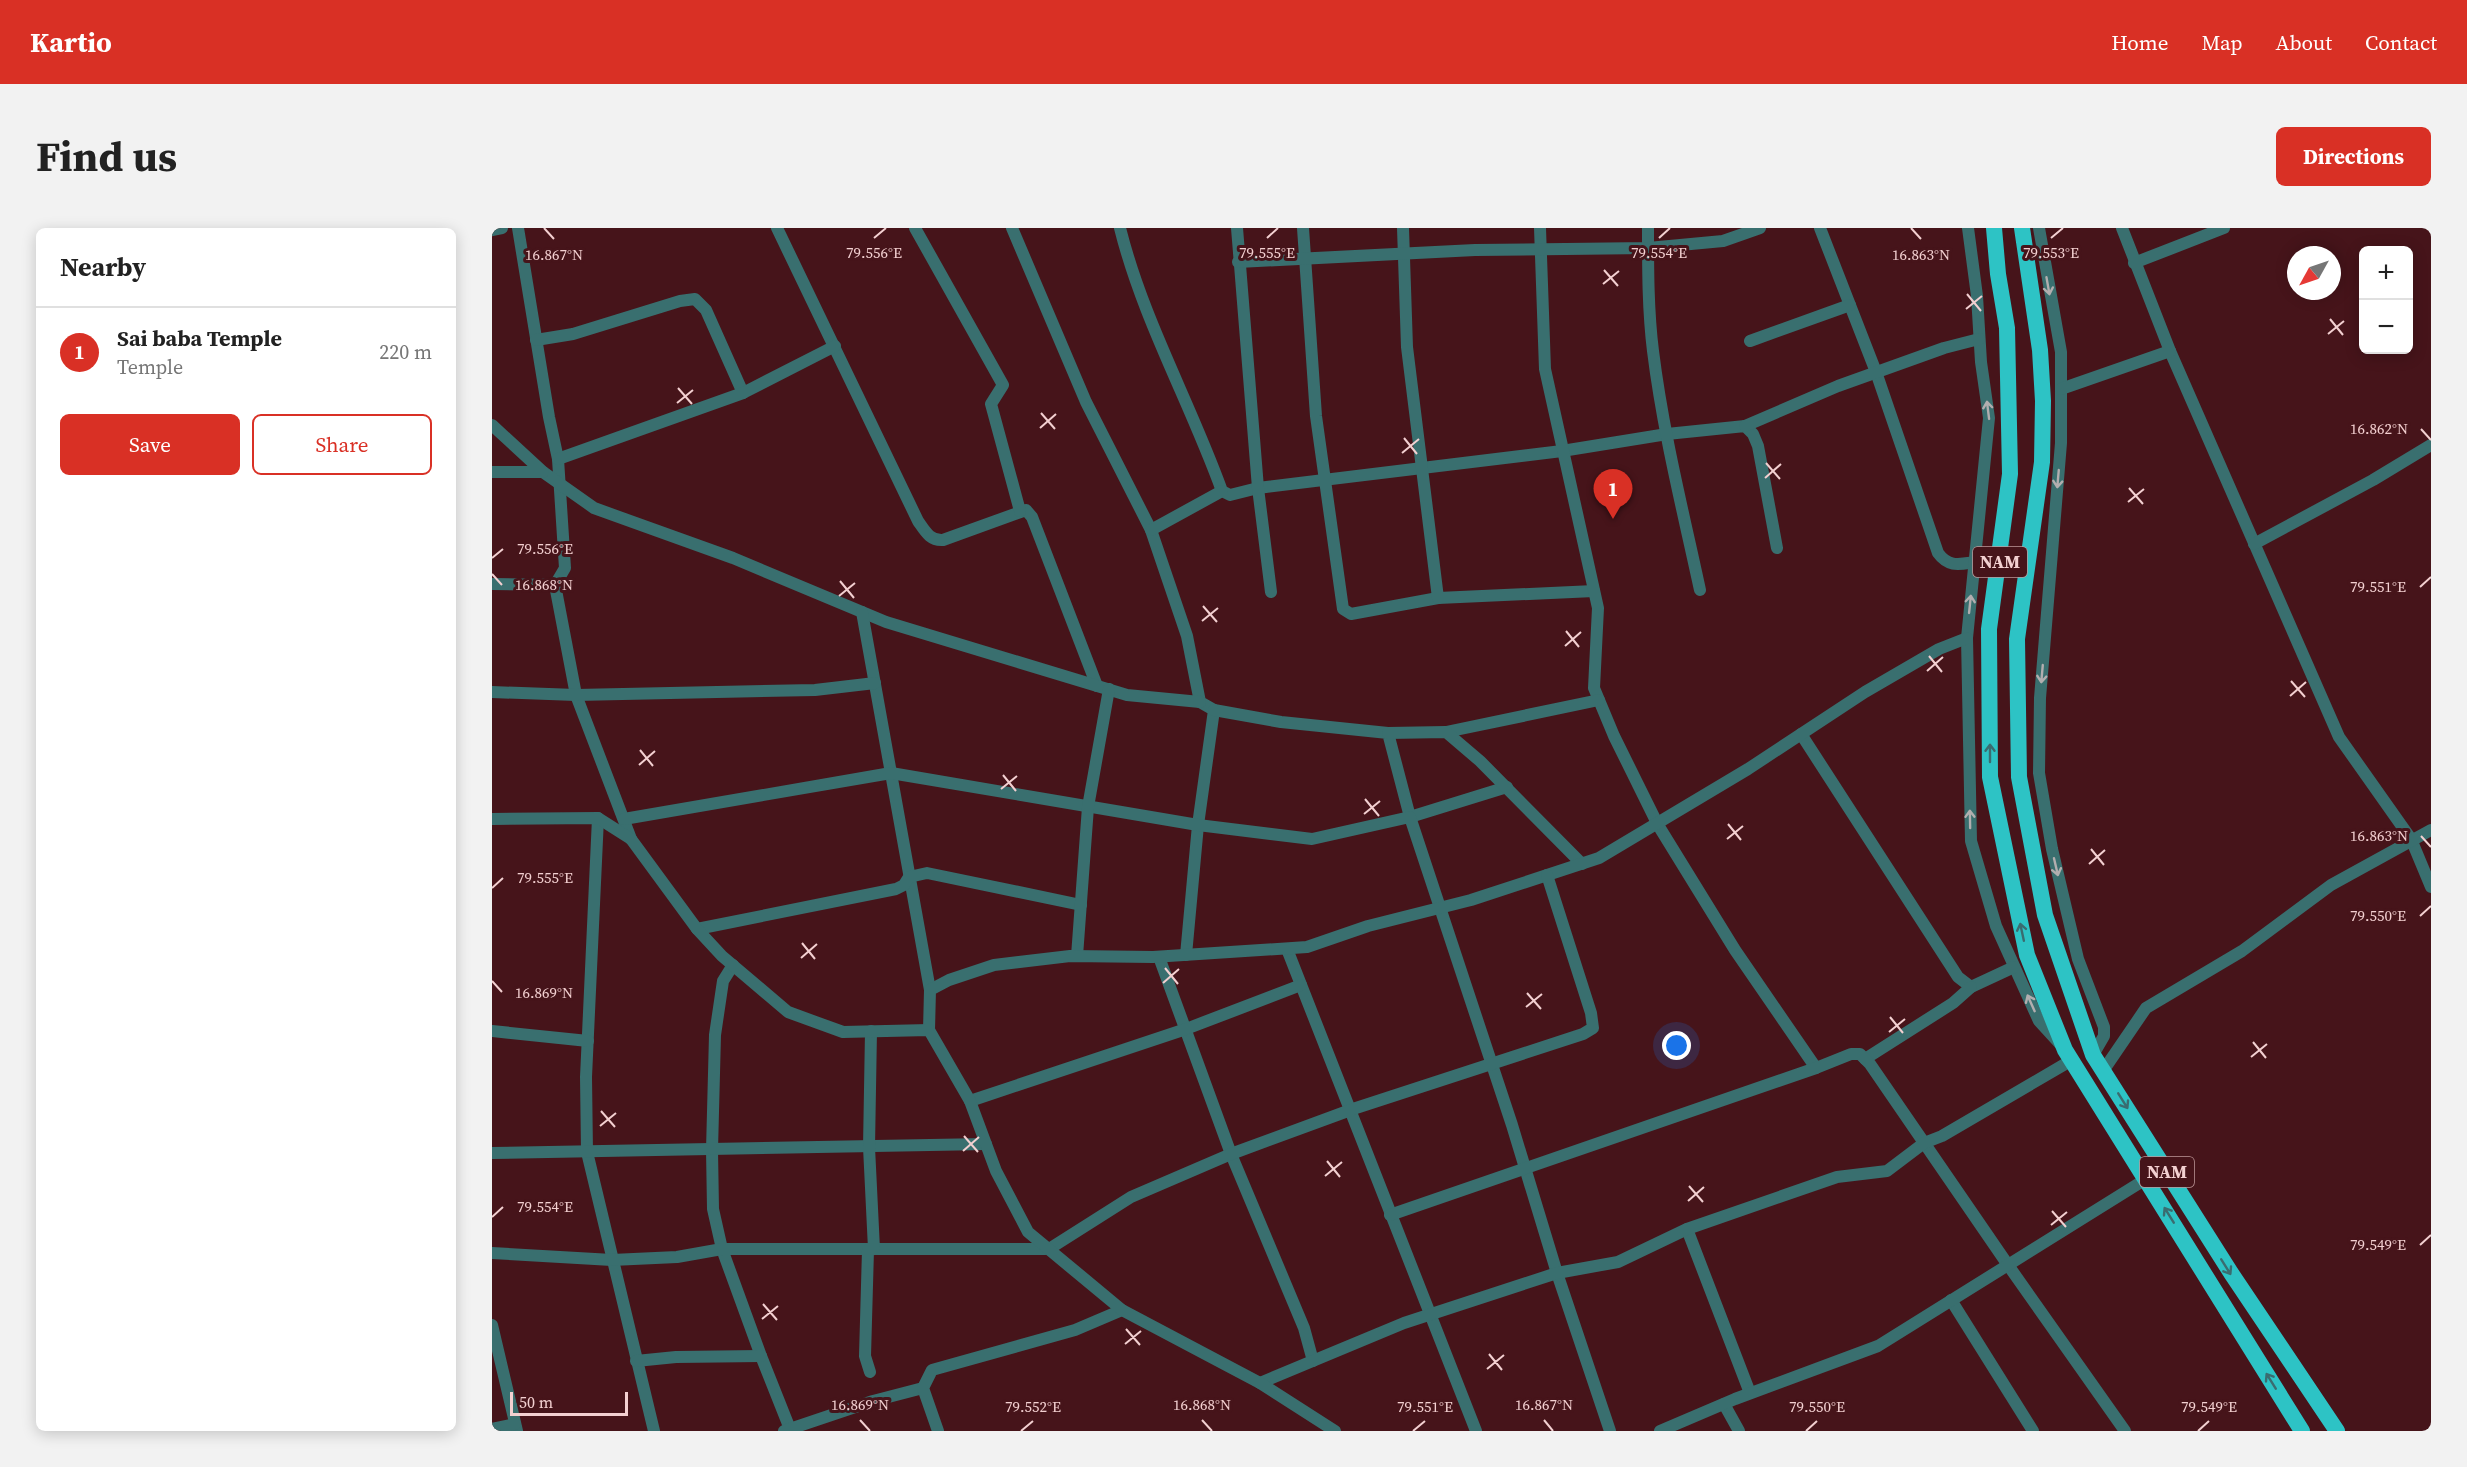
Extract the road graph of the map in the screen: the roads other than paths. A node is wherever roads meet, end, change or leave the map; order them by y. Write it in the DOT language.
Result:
graph roads {
  1 [pos="502,228"];
  2 [pos="518,228"];
  3 [pos="777,228"];
  4 [pos="915,228"];
  5 [pos="1012,228"];
  6 [pos="1120,228"];
  7 [pos="1237,228"];
  8 [pos="1303,228"];
  9 [pos="1403,228"];
  10 [pos="1540,228"];
  11 [pos="1648,228"];
  12 [pos="1760,228"];
  13 [pos="1820,228"];
  14 [pos="1968,228"];
  15 [pos="1994,228"];
  16 [pos="2022,228"];
  17 [pos="2039,228"];
  18 [pos="2122,228"];
  19 [pos="2224,228"];
  20 [pos="492,230"];
  21 [pos="1648,248"];
  22 [pos="1541,249"];
  23 [pos="1404,254"];
  24 [pos="1305,259"];
  25 [pos="1238,262"];
  26 [pos="2134,263"];
  27 [pos="1850,305"];
  28 [pos="1979,339"];
  29 [pos="536,340"];
  30 [pos="1750,341"];
  31 [pos="835,346"];
  32 [pos="2169,351"];
  33 [pos="1876,372"];
  34 [pos="2061,389"];
  35 [pos="743,393"];
  36 [pos="492,425"];
  37 [pos="1745,426"];
  38 [pos="1667,434"];
  39 [pos="2431,445"];
  40 [pos="1562,452"];
  41 [pos="558,459"];
  42 [pos="1422,468"];
  43 [pos="492,472"];
  44 [pos="543,472"];
  45 [pos="1325,482"];
  46 [pos="560,483"];
  47 [pos="1258,488"];
  48 [pos="1222,491"];
  49 [pos="1020,511"];
  50 [pos="1151,530"];
  51 [pos="2254,544"];
  52 [pos="1777,548"];
  53 [pos="1976,562"];
  54 [pos="492,584"];
  55 [pos="555,585"];
  56 [pos="1700,590"];
  57 [pos="1594,591"];
  58 [pos="1271,592"];
  59 [pos="1438,598"];
  60 [pos="862,612"];
  61 [pos="1967,638"];
  62 [pos="874,683"];
  63 [pos="1103,688"];
  64 [pos="492,692"];
  65 [pos="576,695"];
  66 [pos="1599,700"];
  67 [pos="1200,702"];
  68 [pos="1214,710"];
  69 [pos="1446,732"];
  70 [pos="1388,733"];
  71 [pos="1801,734"];
  72 [pos="891,773"];
  73 [pos="1507,787"];
  74 [pos="1088,807"];
  75 [pos="1410,817"];
  76 [pos="598,818"];
  77 [pos="492,819"];
  78 [pos="624,819"];
  79 [pos="1198,825"];
  80 [pos="1658,825"];
  81 [pos="2431,830"];
  82 [pos="631,839"];
  83 [pos="2411,839"];
  84 [pos="1582,864"];
  85 [pos="1547,875"];
  86 [pos="909,877"];
  87 [pos="2431,887"];
  88 [pos="1081,905"];
  89 [pos="1439,908"];
  90 [pos="697,929"];
  91 [pos="1287,949"];
  92 [pos="1077,956"];
  93 [pos="1186,956"];
  94 [pos="1159,957"];
  95 [pos="733,965"];
  96 [pos="2014,967"];
  97 [pos="1301,985"];
  98 [pos="1971,987"];
  99 [pos="930,990"];
  100 [pos="1186,1029"];
  101 [pos="929,1030"];
  102 [pos="492,1031"];
  103 [pos="871,1031"];
  104 [pos="588,1041"];
  105 [pos="2069,1055"];
  106 [pos="2093,1055"];
  107 [pos="1865,1059"];
  108 [pos="1491,1063"];
  109 [pos="1816,1068"];
  110 [pos="2103,1071"];
  111 [pos="970,1101"];
  112 [pos="1348,1110"];
  113 [pos="1924,1143"];
  114 [pos="986,1144"];
  115 [pos="868,1147"];
  116 [pos="712,1150"];
  117 [pos="587,1152"];
  118 [pos="492,1153"];
  119 [pos="1231,1154"];
  120 [pos="1525,1170"];
  121 [pos="2146,1179"];
  122 [pos="1390,1215"];
  123 [pos="1687,1229"];
  124 [pos="722,1249"];
  125 [pos="874,1249"];
  126 [pos="1049,1249"];
  127 [pos="492,1253"];
  128 [pos="612,1260"];
  129 [pos="2008,1265"];
  130 [pos="1557,1273"];
  131 [pos="1951,1300"];
  132 [pos="1122,1310"];
  133 [pos="1430,1315"];
  134 [pos="492,1325"];
  135 [pos="761,1356"];
  136 [pos="636,1361"];
  137 [pos="1313,1361"];
  138 [pos="870,1372"];
  139 [pos="1260,1383"];
  140 [pos="923,1388"];
  141 [pos="1750,1393"];
  142 [pos="1724,1404"];
  143 [pos="516,1428"];
  144 [pos="492,1429"];
  145 [pos="789,1430"];
  146 [pos="654,1431"];
  147 [pos="938,1431"];
  148 [pos="1335,1431"];
  149 [pos="1476,1431"];
  150 [pos="1610,1431"];
  151 [pos="1660,1431"];
  152 [pos="1739,1431"];
  153 [pos="2033,1431"];
  154 [pos="2125,1431"];
  155 [pos="2302,1431"];
  156 [pos="2337,1431"];
  1 -- 20 [label="street"];
  2 -- 29 [label="street"];
  3 -- 31 [label="street"];
  4 -- 49 [label="street"];
  5 -- 50 [label="street"];
  6 -- 48 [label="street"];
  7 -- 25 [label="street"];
  8 -- 24 [label="street"];
  9 -- 23 [label="street"];
  10 -- 22 [label="street"];
  11 -- 21 [label="street"];
  12 -- 21 [label="street"];
  13 -- 27 [label="street"];
  14 -- 28 [label="street"];
  105 -- 15 [label="highway, NAM, one-way"];
  16 -- 106 [label="highway, NAM"];
  17 -- 34 [label="street, one-way"];
  18 -- 26 [label="street"];
  19 -- 26 [label="street"];
  21 -- 22 [label="street"];
  21 -- 38 [label="street"];
  22 -- 23 [label="street"];
  22 -- 40 [label="street"];
  23 -- 24 [label="street"];
  23 -- 42 [label="street"];
  24 -- 25 [label="street"];
  24 -- 45 [label="street"];
  25 -- 47 [label="street"];
  26 -- 32 [label="street"];
  27 -- 30 [label="street"];
  27 -- 33 [label="street"];
  28 -- 33 [label="street"];
  53 -- 28 [label="street, one-way"];
  29 -- 35 [label="street"];
  29 -- 41 [label="street"];
  31 -- 35 [label="street"];
  31 -- 49 [label="street"];
  32 -- 34 [label="street"];
  32 -- 51 [label="street"];
  33 -- 37 [label="street"];
  33 -- 53 [label="street"];
  34 -- 106 [label="street, one-way"];
  35 -- 41 [label="street"];
  36 -- 44 [label="street"];
  37 -- 38 [label="street"];
  37 -- 52 [label="street"];
  38 -- 40 [label="street"];
  38 -- 56 [label="street"];
  39 -- 51 [label="street"];
  40 -- 42 [label="street"];
  40 -- 57 [label="street"];
  41 -- 46 [label="street"];
  42 -- 45 [label="street"];
  42 -- 59 [label="street"];
  43 -- 44 [label="street"];
  44 -- 46 [label="street"];
  45 -- 47 [label="street"];
  45 -- 59 [label="street"];
  46 -- 55 [label="street"];
  46 -- 60 [label="street"];
  47 -- 48 [label="street"];
  47 -- 58 [label="street"];
  48 -- 50 [label="street"];
  49 -- 63 [label="street"];
  50 -- 67 [label="street"];
  51 -- 83 [label="street"];
  61 -- 53 [label="street, one-way"];
  54 -- 55 [label="street"];
  55 -- 65 [label="street"];
  57 -- 59 [label="street"];
  57 -- 66 [label="street"];
  60 -- 62 [label="street"];
  60 -- 63 [label="street"];
  61 -- 71 [label="street"];
  96 -- 61 [label="street, one-way"];
  62 -- 65 [label="street"];
  62 -- 72 [label="street"];
  63 -- 67 [label="street"];
  63 -- 74 [label="street"];
  64 -- 65 [label="street"];
  65 -- 78 [label="street"];
  66 -- 69 [label="street"];
  66 -- 80 [label="street"];
  67 -- 68 [label="street"];
  68 -- 70 [label="street"];
  68 -- 79 [label="street"];
  69 -- 70 [label="street"];
  69 -- 73 [label="street"];
  70 -- 75 [label="street"];
  71 -- 80 [label="street"];
  71 -- 98 [label="street"];
  72 -- 74 [label="street"];
  72 -- 78 [label="street"];
  72 -- 86 [label="street"];
  73 -- 75 [label="street"];
  73 -- 84 [label="street"];
  74 -- 79 [label="street"];
  74 -- 88 [label="street"];
  75 -- 79 [label="street"];
  75 -- 89 [label="street"];
  76 -- 77 [label="street"];
  76 -- 82 [label="street"];
  76 -- 104 [label="street"];
  78 -- 82 [label="street"];
  79 -- 93 [label="street"];
  80 -- 84 [label="street"];
  80 -- 109 [label="street"];
  81 -- 83 [label="street"];
  82 -- 90 [label="street"];
  83 -- 87 [label="street"];
  83 -- 110 [label="street"];
  84 -- 85 [label="street"];
  85 -- 89 [label="street"];
  85 -- 108 [label="street"];
  86 -- 88 [label="street"];
  86 -- 90 [label="street"];
  86 -- 99 [label="street"];
  88 -- 92 [label="street"];
  89 -- 91 [label="street"];
  89 -- 108 [label="street"];
  90 -- 95 [label="street"];
  91 -- 93 [label="street"];
  91 -- 97 [label="street"];
  92 -- 94 [label="street"];
  92 -- 99 [label="street"];
  93 -- 94 [label="street"];
  94 -- 100 [label="street"];
  95 -- 103 [label="street"];
  95 -- 116 [label="street"];
  96 -- 98 [label="street"];
  105 -- 96 [label="street, one-way"];
  97 -- 100 [label="street"];
  97 -- 112 [label="street"];
  98 -- 107 [label="street"];
  99 -- 101 [label="street"];
  100 -- 111 [label="street"];
  100 -- 119 [label="street"];
  101 -- 103 [label="street"];
  101 -- 111 [label="street"];
  102 -- 104 [label="street"];
  103 -- 115 [label="street"];
  104 -- 117 [label="street"];
  105 -- 113 [label="street"];
  105 -- 121 [label="highway, NAM"];
  106 -- 110 [label="highway, NAM"];
  107 -- 109 [label="street"];
  107 -- 113 [label="street"];
  108 -- 112 [label="street"];
  108 -- 120 [label="street"];
  109 -- 120 [label="street"];
  110 -- 156 [label="highway, NAM, one-way"];
  111 -- 114 [label="street"];
  112 -- 119 [label="street"];
  112 -- 122 [label="street"];
  113 -- 123 [label="street"];
  113 -- 129 [label="street"];
  114 -- 115 [label="street"];
  114 -- 126 [label="street"];
  115 -- 116 [label="street"];
  115 -- 125 [label="street"];
  116 -- 117 [label="street"];
  116 -- 124 [label="street"];
  117 -- 118 [label="street"];
  117 -- 128 [label="street"];
  119 -- 126 [label="street"];
  119 -- 137 [label="street"];
  120 -- 122 [label="street"];
  120 -- 130 [label="street"];
  121 -- 129 [label="street"];
  155 -- 121 [label="highway, NAM, one-way"];
  122 -- 133 [label="street"];
  123 -- 130 [label="street"];
  123 -- 141 [label="street"];
  124 -- 125 [label="street"];
  124 -- 128 [label="street"];
  124 -- 135 [label="street"];
  125 -- 126 [label="street"];
  125 -- 138 [label="street"];
  126 -- 132 [label="street"];
  127 -- 128 [label="street"];
  128 -- 136 [label="street"];
  129 -- 131 [label="street"];
  129 -- 154 [label="street"];
  130 -- 133 [label="street"];
  130 -- 150 [label="street"];
  131 -- 141 [label="street"];
  131 -- 153 [label="street"];
  132 -- 139 [label="street"];
  132 -- 140 [label="street"];
  133 -- 137 [label="street"];
  133 -- 149 [label="street"];
  134 -- 143 [label="street"];
  135 -- 136 [label="street"];
  135 -- 145 [label="street"];
  136 -- 146 [label="street"];
  137 -- 139 [label="street"];
  139 -- 148 [label="street"];
  140 -- 145 [label="street"];
  140 -- 147 [label="street"];
  141 -- 142 [label="street"];
  142 -- 151 [label="street"];
  142 -- 152 [label="street"];
  143 -- 144 [label="street"];
}
